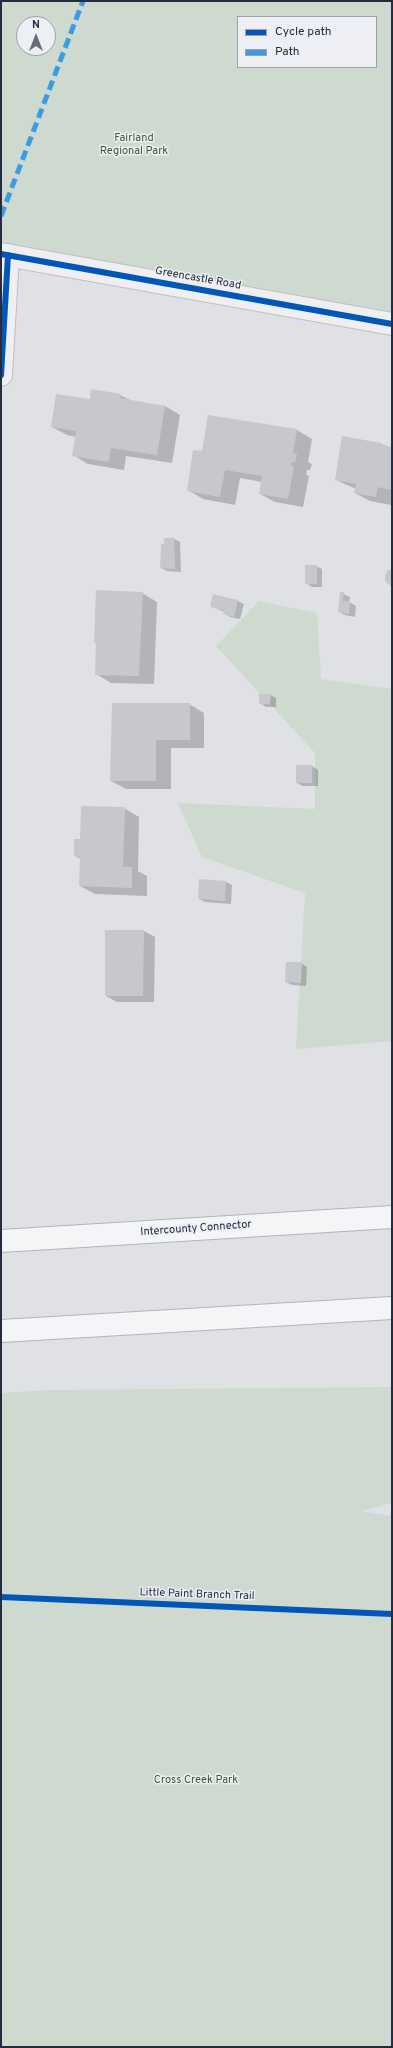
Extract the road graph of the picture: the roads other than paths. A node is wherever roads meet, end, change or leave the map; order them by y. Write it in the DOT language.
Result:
graph roads {
  1 [pos="5,254"];
  2 [pos="392,324"];
  3 [pos="1,375"];
  4 [pos="392,1217"];
  5 [pos="1,1242"];
  6 [pos="392,1308"];
  7 [pos="1,1331"];
  1 -- 2 [label="street, Greencastle Road"];
  1 -- 3 [label="street"];
  4 -- 5 [label="highway, Intercounty Connector"];
  6 -- 7 [label="highway"];
}
